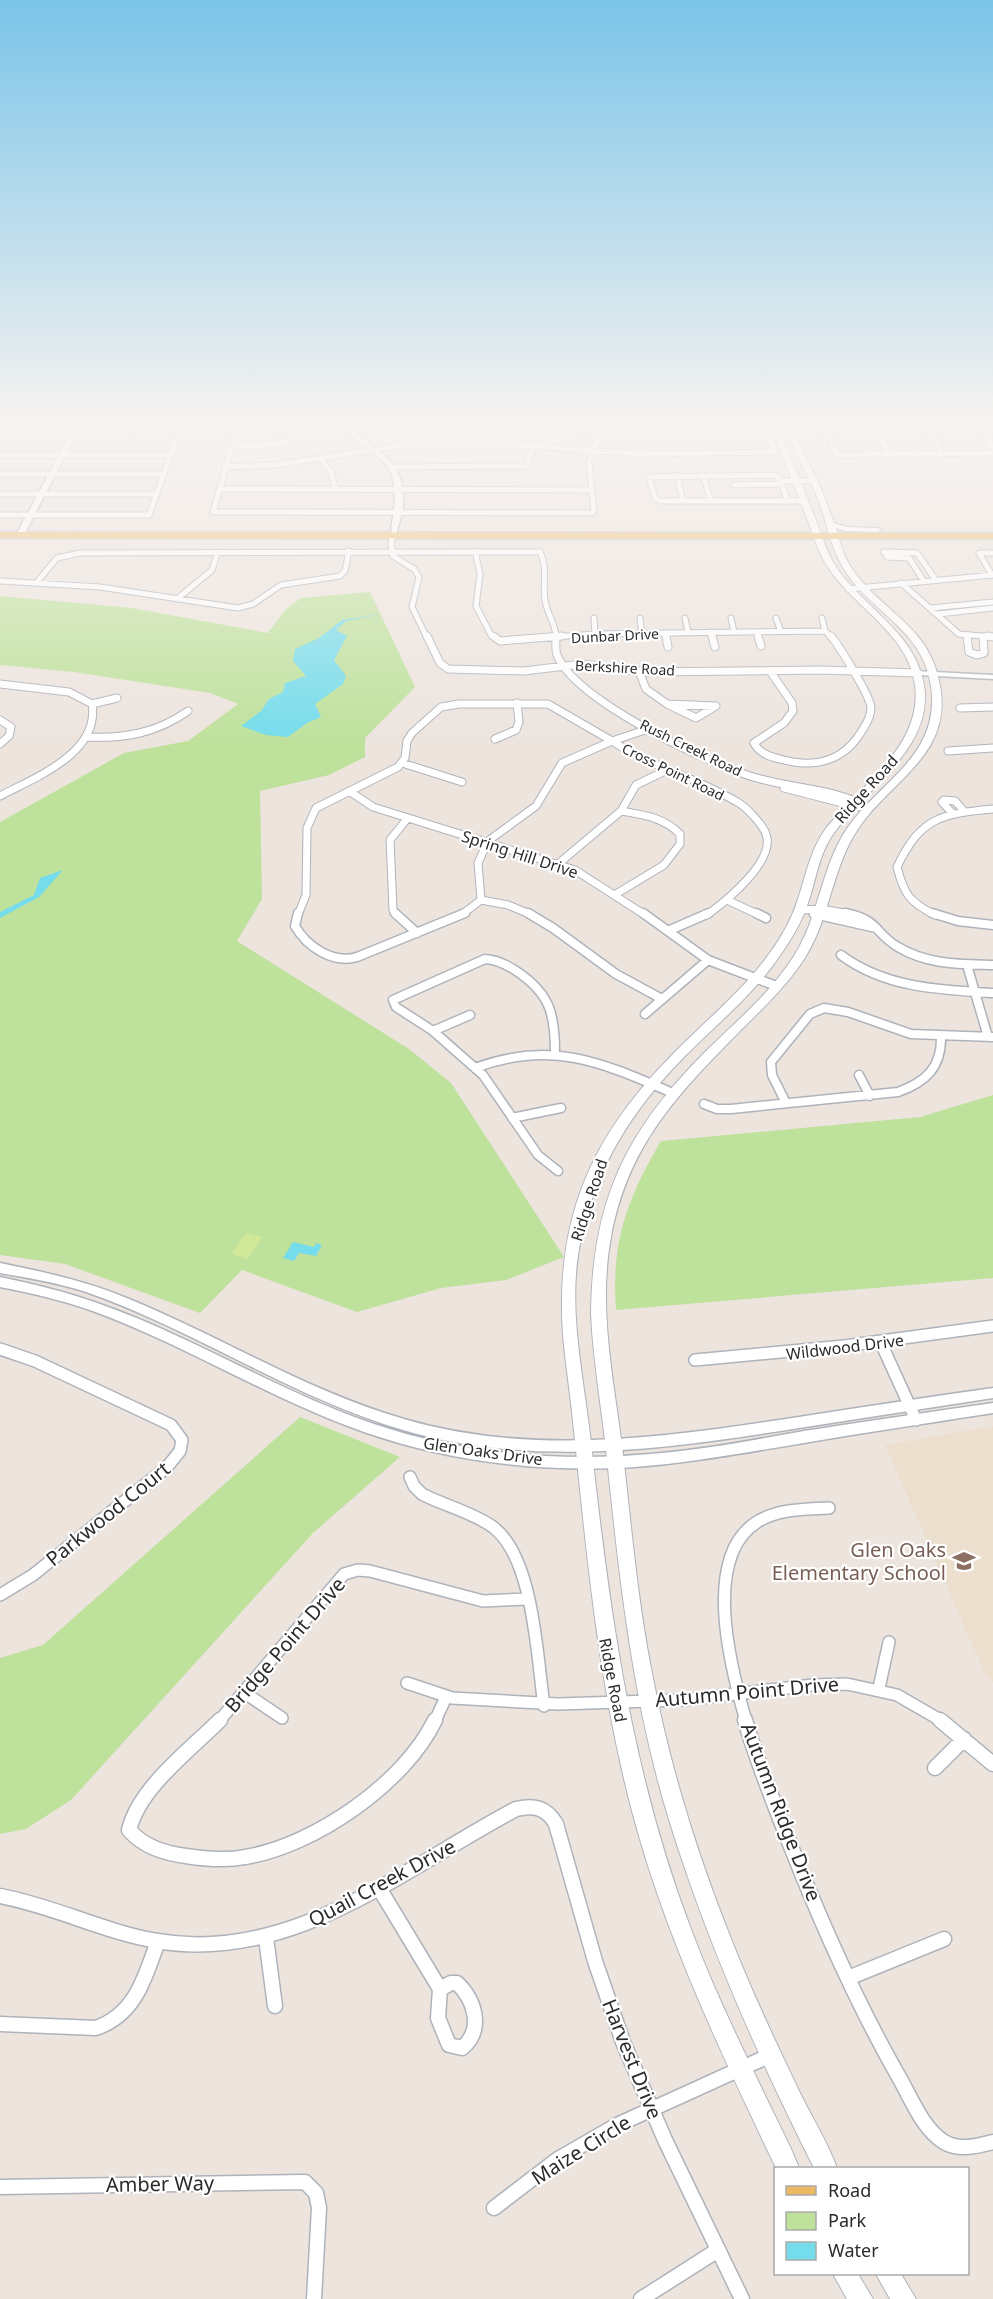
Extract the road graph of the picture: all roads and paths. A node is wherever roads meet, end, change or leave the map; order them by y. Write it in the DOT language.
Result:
graph roads {
  1 [pos="23,528"];
  2 [pos="396,528"];
  3 [pos="819,528"];
  4 [pos="0,530"];
  5 [pos="993,530"];
  6 [pos="821,531"];
  7 [pos="21,532"];
  8 [pos="395,532"];
  9 [pos="646,532"];
  10 [pos="0,535"];
  11 [pos="851,536"];
  12 [pos="993,536"];
  13 [pos="349,551"];
  14 [pos="475,551"];
  15 [pos="218,552"];
  16 [pos="391,552"];
  17 [pos="993,553"];
  18 [pos="840,555"];
  19 [pos="922,556"];
  20 [pos="909,558"];
  21 [pos="992,575"];
  22 [pos="936,579"];
  23 [pos="922,580"];
  24 [pos="0,581"];
  25 [pos="37,582"];
  26 [pos="901,583"];
  27 [pos="855,588"];
  28 [pos="177,598"];
  29 [pos="993,602"];
  30 [pos="931,608"];
  31 [pos="993,608"];
  32 [pos="938,614"];
  33 [pos="594,618"];
  34 [pos="640,618"];
  35 [pos="685,618"];
  36 [pos="731,618"];
  37 [pos="776,618"];
  38 [pos="822,618"];
  39 [pos="688,632"];
  40 [pos="711,632"];
  41 [pos="734,632"];
  42 [pos="757,632"];
  43 [pos="781,632"];
  44 [pos="665,633"];
  45 [pos="828,633"];
  46 [pos="596,634"];
  47 [pos="642,634"];
  48 [pos="967,636"];
  49 [pos="983,637"];
  50 [pos="993,637"];
  51 [pos="555,639"];
  52 [pos="761,646"];
  53 [pos="668,647"];
  54 [pos="715,647"];
  55 [pos="567,666"];
  56 [pos="639,671"];
  57 [pos="770,671"];
  58 [pos="850,673"];
  59 [pos="927,676"];
  60 [pos="993,677"];
  61 [pos="993,682"];
  62 [pos="0,684"];
  63 [pos="117,698"];
  64 [pos="92,704"];
  65 [pos="518,704"];
  66 [pos="667,704"];
  67 [pos="993,707"];
  68 [pos="960,708"];
  69 [pos="188,711"];
  70 [pos="0,720"];
  71 [pos="648,729"];
  72 [pos="86,737"];
  73 [pos="495,739"];
  74 [pos="613,743"];
  75 [pos="0,744"];
  76 [pos="993,748"];
  77 [pos="948,751"];
  78 [pos="402,763"];
  79 [pos="667,770"];
  80 [pos="462,782"];
  81 [pos="349,791"];
  82 [pos="0,796"];
  83 [pos="851,803"];
  84 [pos="869,808"];
  85 [pos="993,810"];
  86 [pos="621,811"];
  87 [pos="965,812"];
  88 [pos="953,814"];
  89 [pos="408,819"];
  90 [pos="488,843"];
  91 [pos="558,864"];
  92 [pos="616,894"];
  93 [pos="481,900"];
  94 [pos="727,900"];
  95 [pos="800,910"];
  96 [pos="821,912"];
  97 [pos="766,918"];
  98 [pos="993,925"];
  99 [pos="670,930"];
  100 [pos="417,933"];
  101 [pos="841,956"];
  102 [pos="708,960"];
  103 [pos="967,965"];
  104 [pos="993,965"];
  105 [pos="755,979"];
  106 [pos="776,986"];
  107 [pos="974,993"];
  108 [pos="993,993"];
  109 [pos="662,999"];
  110 [pos="470,1014"];
  111 [pos="645,1014"];
  112 [pos="433,1031"];
  113 [pos="940,1036"];
  114 [pos="991,1037"];
  115 [pos="555,1052"];
  116 [pos="475,1068"];
  117 [pos="859,1075"];
  118 [pos="652,1084"];
  119 [pos="675,1094"];
  120 [pos="870,1096"];
  121 [pos="786,1103"];
  122 [pos="704,1104"];
  123 [pos="561,1108"];
  124 [pos="512,1118"];
  125 [pos="558,1171"];
  126 [pos="0,1268"];
  127 [pos="0,1282"];
  128 [pos="993,1326"];
  129 [pos="571,1329"];
  130 [pos="598,1329"];
  131 [pos="881,1343"];
  132 [pos="0,1349"];
  133 [pos="695,1360"];
  134 [pos="993,1393"];
  135 [pos="909,1406"];
  136 [pos="334,1407"];
  137 [pos="993,1408"];
  138 [pos="916,1420"];
  139 [pos="614,1454"];
  140 [pos="584,1455"];
  141 [pos="410,1477"];
  142 [pos="829,1508"];
  143 [pos="0,1595"];
  144 [pos="526,1599"];
  145 [pos="889,1642"];
  146 [pos="407,1683"];
  147 [pos="879,1688"];
  148 [pos="245,1693"];
  149 [pos="738,1694"];
  150 [pos="446,1697"];
  151 [pos="648,1700"];
  152 [pos="616,1704"];
  153 [pos="544,1706"];
  154 [pos="282,1718"];
  155 [pos="964,1739"];
  156 [pos="993,1764"];
  157 [pos="935,1768"];
  158 [pos="547,1811"];
  159 [pos="380,1888"];
  160 [pos="0,1896"];
  161 [pos="266,1938"];
  162 [pos="944,1939"];
  163 [pos="158,1941"];
  164 [pos="848,1978"];
  165 [pos="440,1989"];
  166 [pos="275,2006"];
  167 [pos="0,2024"];
  168 [pos="771,2055"];
  169 [pos="740,2069"];
  170 [pos="652,2107"];
  171 [pos="993,2142"];
  172 [pos="787,2167"];
  173 [pos="825,2167"];
  174 [pos="0,2187"];
  175 [pos="494,2208"];
  176 [pos="718,2250"];
  177 [pos="846,2275"];
  178 [pos="889,2275"];
  179 [pos="314,2299"];
  180 [pos="641,2299"];
  181 [pos="742,2299"];
  182 [pos="861,2299"];
  183 [pos="904,2299"];
  1 -- 7 [label="street"];
  2 -- 8 [label="street"];
  3 -- 6 [label="main road, Ridge Road"];
  4 -- 7 [label="main road"];
  5 -- 6 [label="main road"];
  6 -- 9 [label="main road"];
  6 -- 9 [label="main road"];
  6 -- 11 [label="main road"];
  6 -- 18 [label="main road, Ridge Road"];
  6 -- 27 [label="main road, Ridge Road"];
  7 -- 8 [label="main road"];
  7 -- 10 [label="main road"];
  8 -- 9 [label="main road"];
  8 -- 16 [label="street"];
  11 -- 12 [label="main road"];
  11 -- 18 [label="main road"];
  13 -- 15 [label="street"];
  13 -- 16 [label="street"];
  13 -- 28 [label="street"];
  14 -- 16 [label="street"];
  14 -- 51 [label="street, Dunbar Drive"];
  14 -- 51 [label="street, Rush Creek Road"];
  15 -- 25 [label="street"];
  15 -- 28 [label="street"];
  16 -- 55 [label="street, Berkshire Road"];
  17 -- 21 [label="street"];
  18 -- 27 [label="main road, Ridge Road"];
  19 -- 20 [label="street"];
  19 -- 20 [label="street"];
  19 -- 22 [label="street"];
  20 -- 23 [label="street"];
  21 -- 22 [label="street"];
  22 -- 23 [label="street"];
  23 -- 26 [label="street"];
  24 -- 25 [label="street"];
  25 -- 28 [label="street"];
  26 -- 27 [label="street"];
  26 -- 30 [label="street"];
  27 -- 59 [label="main road, Ridge Road"];
  29 -- 30 [label="street"];
  30 -- 32 [label="street"];
  31 -- 32 [label="street"];
  32 -- 48 [label="street"];
  33 -- 46 [label="street"];
  34 -- 47 [label="street"];
  35 -- 39 [label="street"];
  36 -- 41 [label="street"];
  37 -- 43 [label="street"];
  38 -- 45 [label="street"];
  39 -- 40 [label="street, Dunbar Drive"];
  39 -- 44 [label="street, Dunbar Drive"];
  40 -- 41 [label="street, Dunbar Drive"];
  40 -- 54 [label="street"];
  41 -- 42 [label="street, Dunbar Drive"];
  42 -- 43 [label="street, Dunbar Drive"];
  42 -- 52 [label="street"];
  43 -- 45 [label="street, Dunbar Drive"];
  44 -- 47 [label="street, Dunbar Drive"];
  44 -- 53 [label="street"];
  45 -- 58 [label="street"];
  46 -- 47 [label="street, Dunbar Drive"];
  46 -- 51 [label="street, Dunbar Drive"];
  48 -- 49 [label="street"];
  48 -- 49 [label="street"];
  49 -- 50 [label="street"];
  51 -- 55 [label="street, Rush Creek Road"];
  55 -- 56 [label="street, Berkshire Road"];
  55 -- 71 [label="street, Rush Creek Road"];
  56 -- 57 [label="street, Berkshire Road"];
  56 -- 66 [label="street"];
  57 -- 58 [label="street, Berkshire Road"];
  57 -- 58 [label="street"];
  58 -- 59 [label="street, Berkshire Road"];
  59 -- 60 [label="street, Berkshire Road"];
  59 -- 61 [label="street, Berkshire Road"];
  59 -- 83 [label="main road, Ridge Road"];
  59 -- 84 [label="main road, Ridge Road"];
  62 -- 64 [label="street"];
  63 -- 64 [label="street"];
  64 -- 72 [label="street"];
  65 -- 73 [label="street"];
  65 -- 74 [label="street, Cross Point Road"];
  65 -- 78 [label="street, Cross Point Road"];
  66 -- 66 [label="street"];
  67 -- 68 [label="street"];
  69 -- 72 [label="street"];
  70 -- 75 [label="street"];
  71 -- 74 [label="street"];
  71 -- 83 [label="street, Rush Creek Road"];
  72 -- 82 [label="street"];
  74 -- 79 [label="street, Cross Point Road"];
  74 -- 90 [label="street"];
  76 -- 77 [label="street"];
  78 -- 80 [label="street"];
  78 -- 81 [label="street"];
  79 -- 86 [label="street"];
  79 -- 94 [label="street, Cross Point Road"];
  81 -- 89 [label="street, Spring Hill Drive"];
  81 -- 100 [label="street"];
  83 -- 84 [label="street, Rush Creek Road"];
  83 -- 95 [label="main road, Ridge Road"];
  84 -- 96 [label="main road, Ridge Road"];
  85 -- 87 [label="street"];
  86 -- 91 [label="street"];
  86 -- 92 [label="street"];
  87 -- 88 [label="street"];
  87 -- 88 [label="street"];
  88 -- 98 [label="street"];
  89 -- 90 [label="street, Spring Hill Drive"];
  89 -- 100 [label="street"];
  90 -- 91 [label="street, Spring Hill Drive"];
  90 -- 93 [label="street"];
  91 -- 92 [label="street, Spring Hill Drive"];
  92 -- 99 [label="street, Spring Hill Drive"];
  93 -- 100 [label="street"];
  93 -- 109 [label="street"];
  94 -- 97 [label="street"];
  94 -- 99 [label="street, Cross Point Road"];
  95 -- 96 [label="street"];
  95 -- 105 [label="main road, Ridge Road"];
  96 -- 103 [label="street"];
  96 -- 106 [label="main road, Ridge Road"];
  99 -- 102 [label="street, Spring Hill Drive"];
  101 -- 107 [label="street"];
  102 -- 105 [label="street, Spring Hill Drive"];
  102 -- 109 [label="street"];
  103 -- 104 [label="street"];
  103 -- 107 [label="street"];
  105 -- 106 [label="street, Spring Hill Drive"];
  105 -- 118 [label="main road, Ridge Road"];
  106 -- 119 [label="main road, Ridge Road"];
  107 -- 108 [label="street"];
  107 -- 114 [label="street"];
  109 -- 111 [label="street"];
  110 -- 112 [label="street"];
  112 -- 115 [label="street"];
  112 -- 116 [label="street"];
  113 -- 114 [label="street"];
  113 -- 120 [label="street"];
  113 -- 121 [label="street"];
  115 -- 116 [label="street"];
  115 -- 118 [label="street"];
  116 -- 124 [label="street"];
  117 -- 120 [label="street"];
  118 -- 119 [label="street"];
  118 -- 129 [label="main road, Ridge Road"];
  119 -- 130 [label="main road, Ridge Road"];
  120 -- 121 [label="street"];
  121 -- 122 [label="street"];
  123 -- 124 [label="street"];
  124 -- 125 [label="street"];
  126 -- 136 [label="street, Glen Oaks Drive"];
  127 -- 136 [label="street, Glen Oaks Drive"];
  128 -- 131 [label="street, Wildwood Drive"];
  129 -- 130 [label="main road"];
  129 -- 140 [label="main road, Ridge Road"];
  130 -- 139 [label="main road, Ridge Road"];
  131 -- 133 [label="street, Wildwood Drive"];
  131 -- 135 [label="street"];
  132 -- 143 [label="street, Parkwood Court"];
  134 -- 135 [label="street, Glen Oaks Drive"];
  135 -- 138 [label="street"];
  135 -- 139 [label="street, Glen Oaks Drive"];
  136 -- 140 [label="street, Glen Oaks Drive"];
  137 -- 138 [label="street, Glen Oaks Drive"];
  138 -- 139 [label="street, Glen Oaks Drive"];
  139 -- 140 [label="street, Glen Oaks Drive"];
  139 -- 151 [label="main road, Ridge Road"];
  140 -- 152 [label="main road, Ridge Road"];
  141 -- 144 [label="street"];
  142 -- 149 [label="street, Autumn Ridge Drive"];
  144 -- 148 [label="street, Bridge Point Drive"];
  144 -- 153 [label="street"];
  145 -- 147 [label="street"];
  146 -- 150 [label="street, Autumn Point Drive"];
  147 -- 149 [label="street, Autumn Point Drive"];
  147 -- 155 [label="street, Autumn Point Drive"];
  148 -- 150 [label="street, Bridge Point Drive"];
  148 -- 154 [label="street"];
  149 -- 151 [label="street, Autumn Point Drive"];
  149 -- 164 [label="street, Autumn Ridge Drive"];
  150 -- 153 [label="street, Autumn Point Drive"];
  151 -- 152 [label="street, Autumn Point Drive"];
  151 -- 168 [label="main road, Ridge Road"];
  152 -- 153 [label="street, Autumn Point Drive"];
  152 -- 169 [label="main road, Ridge Road"];
  155 -- 156 [label="street, Autumn Point Drive"];
  155 -- 157 [label="street"];
  158 -- 159 [label="street, Quail Creek Drive"];
  158 -- 170 [label="street, Harvest Drive"];
  159 -- 161 [label="street, Quail Creek Drive"];
  159 -- 165 [label="street"];
  160 -- 163 [label="street, Quail Creek Drive"];
  161 -- 163 [label="street, Quail Creek Drive"];
  161 -- 166 [label="street"];
  162 -- 164 [label="street"];
  163 -- 167 [label="street"];
  164 -- 171 [label="street, Autumn Ridge Drive"];
  168 -- 169 [label="street, Maize Circle"];
  168 -- 173 [label="main road, Ridge Road"];
  169 -- 170 [label="street, Maize Circle"];
  169 -- 172 [label="main road, Ridge Road"];
  170 -- 175 [label="street, Maize Circle"];
  170 -- 176 [label="street, Harvest Drive"];
  174 -- 179 [label="street, Amber Way"];
  176 -- 180 [label="street"];
  176 -- 181 [label="street, Harvest Drive"];
  177 -- 182 [label="main road"];
  178 -- 183 [label="main road"];
}
